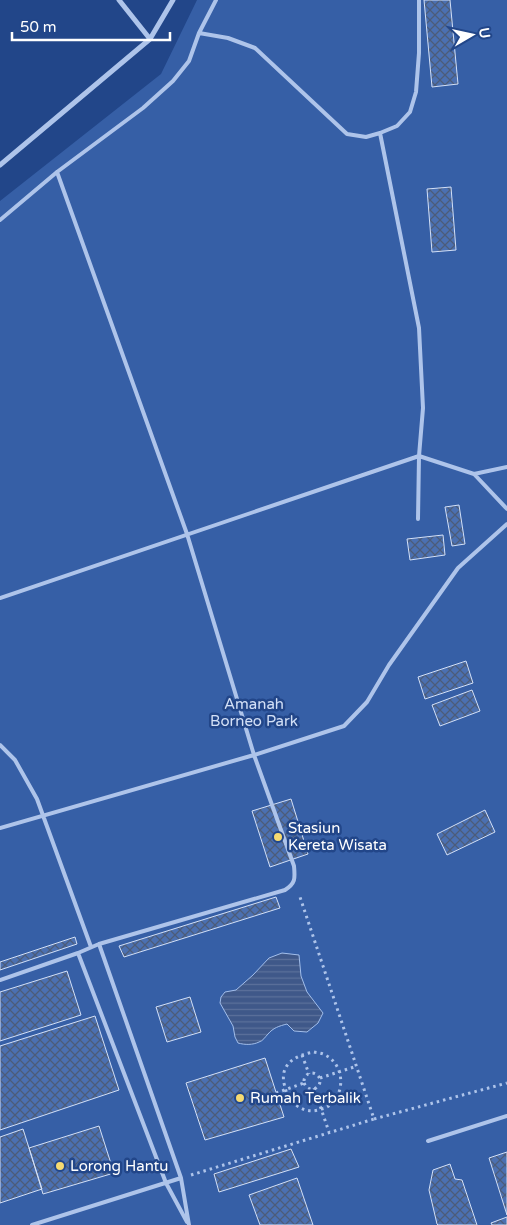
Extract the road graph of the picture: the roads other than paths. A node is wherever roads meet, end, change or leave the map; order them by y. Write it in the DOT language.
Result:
graph roads {
  1 [pos="119,0"];
  2 [pos="173,0"];
  3 [pos="216,0"];
  4 [pos="418,0"];
  5 [pos="200,33"];
  6 [pos="150,39"];
  7 [pos="380,133"];
  8 [pos="0,165"];
  9 [pos="57,172"];
  10 [pos="0,220"];
  11 [pos="419,456"];
  12 [pos="507,466"];
  13 [pos="474,474"];
  14 [pos="507,509"];
  15 [pos="418,519"];
  16 [pos="507,524"];
  17 [pos="187,534"];
  18 [pos="0,598"];
  19 [pos="0,745"];
  20 [pos="254,755"];
  21 [pos="44,816"];
  22 [pos="0,828"];
  23 [pos="99,944"];
  24 [pos="91,948"];
  25 [pos="78,953"];
  26 [pos="0,980"];
  27 [pos="507,1116"];
  28 [pos="428,1141"];
  29 [pos="180,1178"];
  30 [pos="166,1183"];
  31 [pos="32,1225"];
  32 [pos="189,1225"];
  1 -- 6 [label="street"];
  2 -- 6 [label="street"];
  3 -- 5 [label="lane"];
  4 -- 7 [label="lane"];
  5 -- 7 [label="lane"];
  5 -- 9 [label="lane"];
  6 -- 8 [label="street"];
  7 -- 11 [label="lane"];
  9 -- 10 [label="lane"];
  9 -- 17 [label="lane"];
  11 -- 13 [label="lane"];
  11 -- 15 [label="lane"];
  11 -- 17 [label="lane"];
  12 -- 13 [label="lane"];
  13 -- 14 [label="lane"];
  16 -- 20 [label="lane"];
  17 -- 18 [label="lane"];
  17 -- 20 [label="lane"];
  19 -- 21 [label="lane"];
  20 -- 21 [label="lane"];
  20 -- 23 [label="lane"];
  21 -- 22 [label="lane"];
  21 -- 24 [label="lane"];
  23 -- 24 [label="lane"];
  23 -- 29 [label="lane"];
  24 -- 25 [label="lane"];
  25 -- 26 [label="lane"];
  25 -- 30 [label="lane"];
  27 -- 28 [label="lane"];
  29 -- 30 [label="lane"];
  29 -- 32 [label="lane"];
  30 -- 31 [label="lane"];
  30 -- 32 [label="lane"];
}
